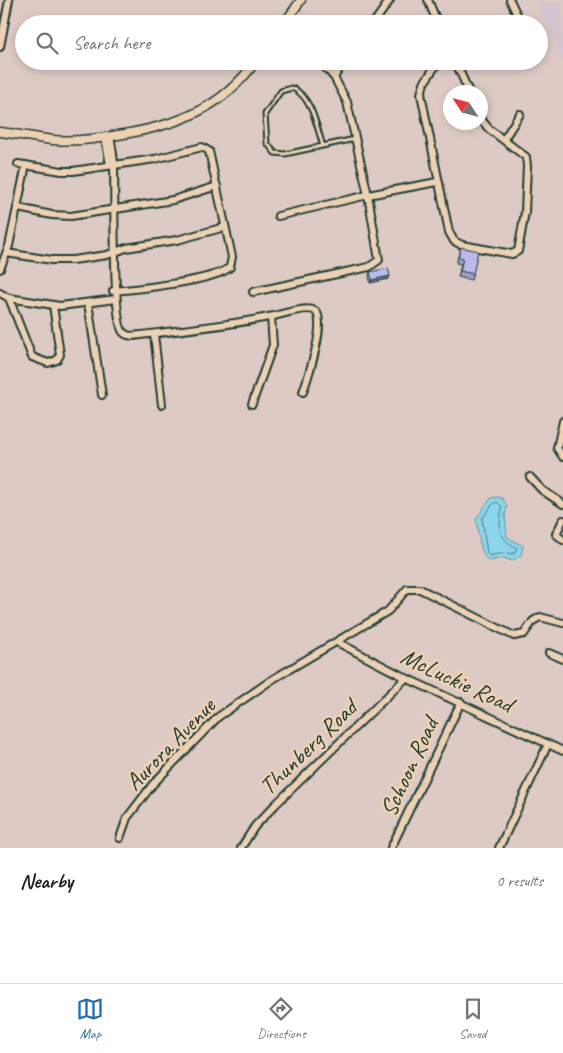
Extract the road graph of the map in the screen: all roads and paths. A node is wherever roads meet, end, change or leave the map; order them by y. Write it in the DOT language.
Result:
graph roads {
  1 [pos="9,0"];
  2 [pos="301,0"];
  3 [pos="390,0"];
  4 [pos="428,0"];
  5 [pos="510,0"];
  6 [pos="290,15"];
  7 [pos="379,15"];
  8 [pos="434,15"];
  9 [pos="517,15"];
  10 [pos="0,46"];
  11 [pos="248,70"];
  12 [pos="327,70"];
  13 [pos="339,70"];
  14 [pos="433,70"];
  15 [pos="459,70"];
  16 [pos="334,77"];
  17 [pos="466,85"];
  18 [pos="520,114"];
  19 [pos="488,128"];
  20 [pos="0,132"];
  21 [pos="108,137"];
  22 [pos="355,139"];
  23 [pos="504,139"];
  24 [pos="323,146"];
  25 [pos="18,164"];
  26 [pos="26,165"];
  27 [pos="112,165"];
  28 [pos="438,182"];
  29 [pos="217,186"];
  30 [pos="368,194"];
  31 [pos="18,208"];
  32 [pos="113,209"];
  33 [pos="278,216"];
  34 [pos="225,227"];
  35 [pos="6,253"];
  36 [pos="113,253"];
  37 [pos="0,269"];
  38 [pos="253,292"];
  39 [pos="0,293"];
  40 [pos="115,294"];
  41 [pos="9,298"];
  42 [pos="88,303"];
  43 [pos="53,305"];
  44 [pos="271,317"];
  45 [pos="154,334"];
  46 [pos="303,392"];
  47 [pos="102,395"];
  48 [pos="252,404"];
  49 [pos="162,405"];
  50 [pos="563,421"];
  51 [pos="563,457"];
  52 [pos="530,477"];
  53 [pos="563,504"];
  54 [pos="563,520"];
  55 [pos="563,540"];
  56 [pos="563,623"];
  57 [pos="337,642"];
  58 [pos="549,653"];
  59 [pos="563,660"];
  60 [pos="406,678"];
  61 [pos="460,702"];
  62 [pos="548,744"];
  63 [pos="563,751"];
  64 [pos="120,838"];
  65 [pos="241,848"];
  66 [pos="392,848"];
  67 [pos="499,848"];
  1 -- 10 [label="street"];
  2 -- 6 [label="street"];
  3 -- 7 [label="street"];
  4 -- 8 [label="street"];
  5 -- 9 [label="street"];
  11 -- 21 [label="street"];
  12 -- 16 [label="street"];
  13 -- 16 [label="street"];
  14 -- 28 [label="street"];
  15 -- 17 [label="street"];
  16 -- 22 [label="street"];
  18 -- 23 [label="street"];
  19 -- 23 [label="street"];
  20 -- 21 [label="street"];
  21 -- 27 [label="street"];
  22 -- 24 [label="lane"];
  22 -- 30 [label="street"];
  23 -- 28 [label="street"];
  24 -- 24 [label="lane"];
  25 -- 26 [label="street"];
  26 -- 27 [label="street"];
  26 -- 31 [label="street"];
  27 -- 29 [label="street"];
  27 -- 32 [label="street"];
  28 -- 30 [label="street"];
  29 -- 32 [label="street"];
  29 -- 34 [label="street"];
  30 -- 33 [label="street"];
  30 -- 38 [label="street"];
  31 -- 32 [label="street"];
  31 -- 35 [label="street"];
  32 -- 36 [label="street"];
  34 -- 36 [label="street"];
  34 -- 40 [label="street"];
  35 -- 36 [label="street"];
  35 -- 37 [label="street"];
  36 -- 40 [label="street"];
  39 -- 41 [label="street"];
  40 -- 42 [label="street"];
  40 -- 45 [label="street"];
  41 -- 43 [label="street"];
  41 -- 43 [label="street"];
  42 -- 43 [label="street"];
  42 -- 47 [label="street"];
  44 -- 45 [label="street"];
  44 -- 46 [label="street"];
  44 -- 48 [label="street"];
  45 -- 49 [label="street"];
  50 -- 51 [label="street"];
  52 -- 53 [label="street"];
  54 -- 55 [label="street"];
  56 -- 57 [label="street, Aurora Avenue"];
  57 -- 60 [label="street, McLuckie Road"];
  57 -- 64 [label="street, Aurora Avenue"];
  58 -- 59 [label="street"];
  60 -- 61 [label="street, McLuckie Road"];
  60 -- 65 [label="street, Thunberg Road"];
  61 -- 62 [label="street, McLuckie Road"];
  61 -- 66 [label="street, Schoon Road"];
  62 -- 63 [label="street, McLuckie Road"];
  62 -- 67 [label="street"];
}
